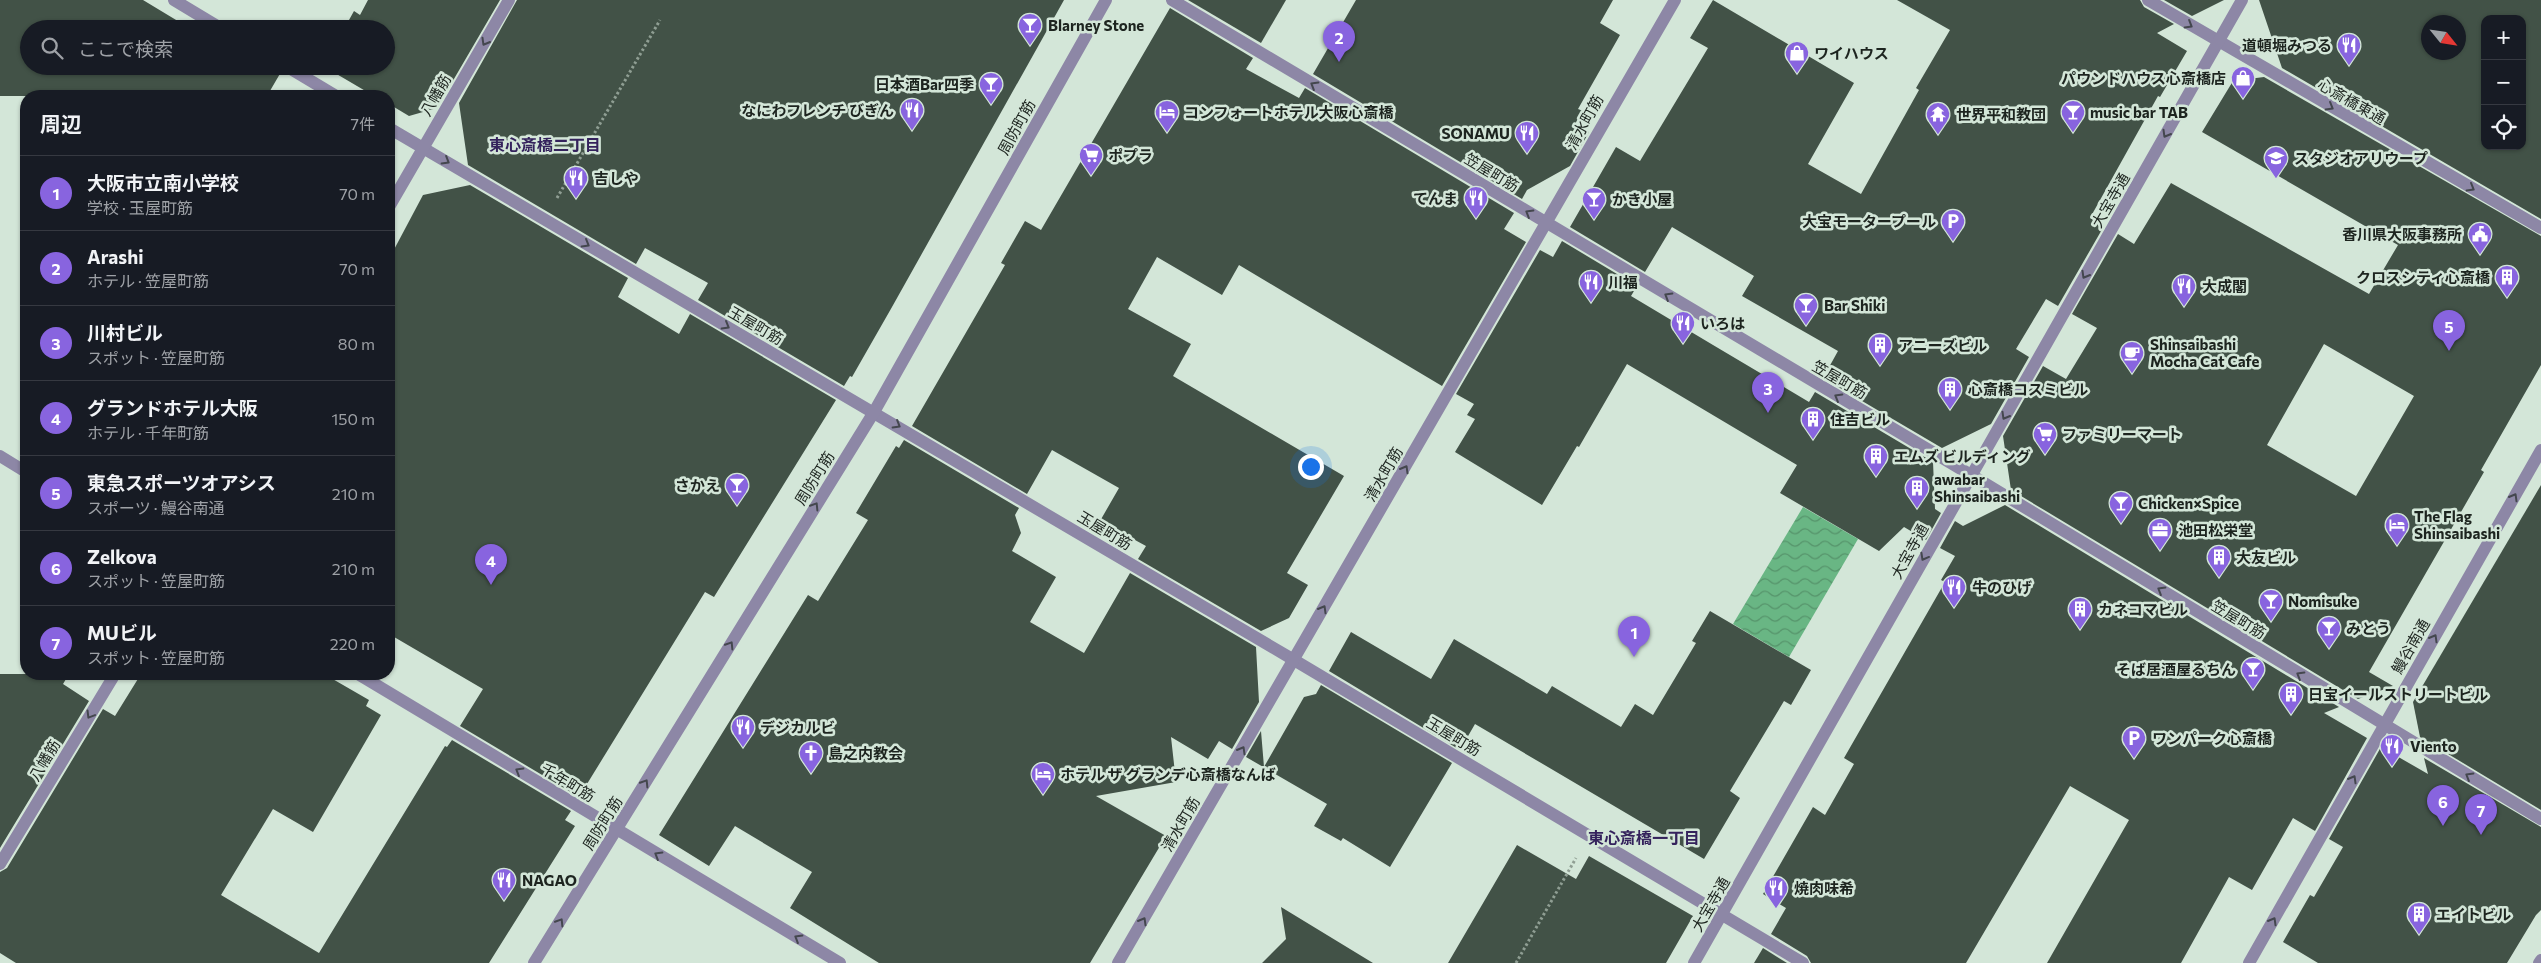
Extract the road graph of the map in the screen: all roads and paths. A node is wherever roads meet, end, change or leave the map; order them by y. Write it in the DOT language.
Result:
graph roads {
  1 [pos="174,0"];
  2 [pos="509,0"];
  3 [pos="1106,0"];
  4 [pos="1172,0"];
  5 [pos="1675,0"];
  6 [pos="2148,0"];
  7 [pos="2242,0"];
  8 [pos="207,20"];
  9 [pos="660,20"];
  10 [pos="2218,43"];
  11 [pos="301,75"];
  12 [pos="326,90"];
  13 [pos="395,132"];
  14 [pos="423,148"];
  15 [pos="395,196"];
  16 [pos="544,220"];
  17 [pos="1547,224"];
  18 [pos="2541,228"];
  19 [pos="874,412"];
  20 [pos="2541,450"];
  21 [pos="0,456"];
  22 [pos="20,468"];
  23 [pos="1971,475"];
  24 [pos="1294,660"];
  25 [pos="111,680"];
  26 [pos="368,680"];
  27 [pos="2384,726"];
  28 [pos="2541,819"];
  29 [pos="616,830"];
  30 [pos="1589,836"];
  31 [pos="0,864"];
  32 [pos="1722,915"];
  33 [pos="534,963"];
  34 [pos="840,963"];
  35 [pos="1118,963"];
  36 [pos="1516,963"];
  37 [pos="1694,963"];
  38 [pos="1803,963"];
  39 [pos="2248,963"];
  1 -- 8 [label="street"];
  2 -- 14 [label="street, 八幡筋, one-way"];
  3 -- 19 [label="street, 周防町筋"];
  17 -- 4 [label="street, 笠屋町筋, one-way"];
  5 -- 17 [label="street, 清水町筋"];
  6 -- 10 [label="street, 心斎橋東通, one-way"];
  7 -- 10 [label="street, 大宝寺通"];
  9 -- 16 [label="path"];
  10 -- 18 [label="street, 心斎橋東通, one-way"];
  10 -- 23 [label="street, 大宝寺通, one-way"];
  11 -- 12 [label="street"];
  13 -- 14 [label="street, 玉屋町筋"];
  14 -- 15 [label="street, 八幡筋"];
  14 -- 16 [label="street, 玉屋町筋, one-way"];
  16 -- 19 [label="street, 玉屋町筋, one-way"];
  23 -- 17 [label="street, 笠屋町筋, one-way"];
  24 -- 17 [label="street, 清水町筋, one-way"];
  19 -- 24 [label="street, 玉屋町筋, one-way"];
  29 -- 19 [label="street, 周防町筋, one-way"];
  27 -- 20 [label="street, 鰻谷南通, one-way"];
  21 -- 22 [label="street"];
  27 -- 23 [label="street, 笠屋町筋, one-way"];
  23 -- 32 [label="street, 大宝寺通, one-way"];
  24 -- 30 [label="street, 玉屋町筋"];
  35 -- 24 [label="street, 清水町筋, one-way"];
  25 -- 31 [label="street, 八幡筋, one-way"];
  29 -- 26 [label="street, 千年町筋, one-way"];
  28 -- 27 [label="street, 笠屋町筋, one-way"];
  39 -- 27 [label="street, 鰻谷南通, one-way"];
  33 -- 29 [label="street, 周防町筋, one-way"];
  34 -- 29 [label="street, 千年町筋, one-way"];
  30 -- 32 [label="street, 玉屋町筋"];
  30 -- 36 [label="path"];
  32 -- 37 [label="street, 大宝寺通"];
  32 -- 38 [label="street, 玉屋町筋"];
}
